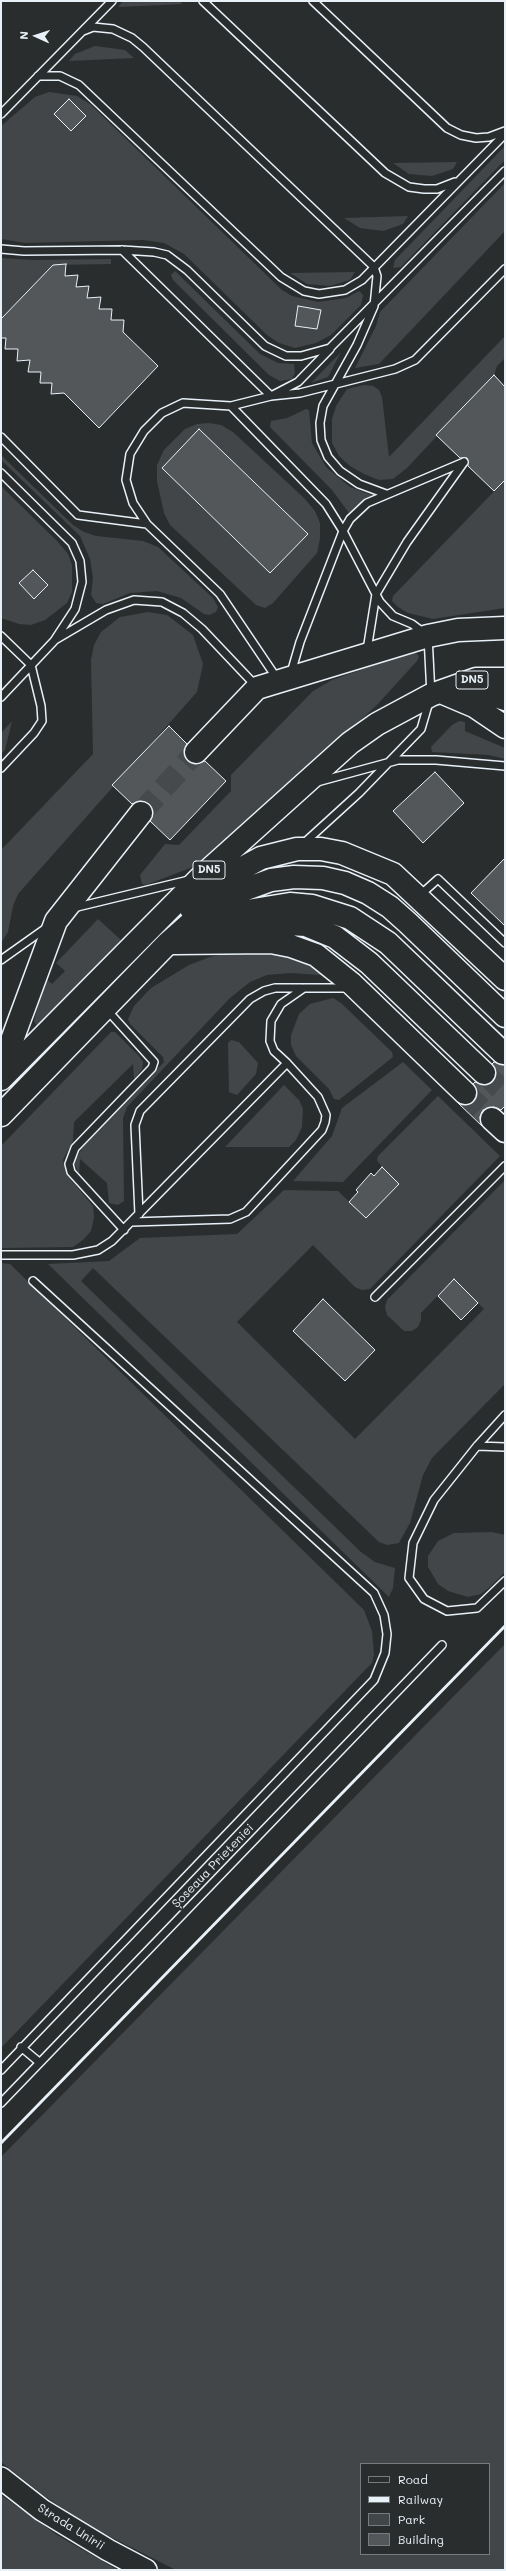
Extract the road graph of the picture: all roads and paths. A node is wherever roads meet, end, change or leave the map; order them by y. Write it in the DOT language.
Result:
graph roads {
  1 [pos="112,1"];
  2 [pos="203,1"];
  3 [pos="313,1"];
  4 [pos="83,31"];
  5 [pos="38,76"];
  6 [pos="1,114"];
  7 [pos="505,133"];
  8 [pos="505,171"];
  9 [pos="460,179"];
  10 [pos="1,249"];
  11 [pos="122,250"];
  12 [pos="374,267"];
  13 [pos="505,269"];
  14 [pos="374,306"];
  15 [pos="330,348"];
  16 [pos="336,382"];
  17 [pos="271,396"];
  18 [pos="230,406"];
  19 [pos="1,437"];
  20 [pos="1,473"];
  21 [pos="386,494"];
  22 [pos="147,524"];
  23 [pos="343,531"];
  24 [pos="376,594"];
  25 [pos="505,628"];
  26 [pos="1,636"];
  27 [pos="428,636"];
  28 [pos="54,641"];
  29 [pos="366,655"];
  30 [pos="31,665"];
  31 [pos="284,679"];
  32 [pos="505,679"];
  33 [pos="257,688"];
  34 [pos="436,694"];
  35 [pos="1,697"];
  36 [pos="505,699"];
  37 [pos="505,727"];
  38 [pos="196,752"];
  39 [pos="389,762"];
  40 [pos="505,766"];
  41 [pos="1,768"];
  42 [pos="301,786"];
  43 [pos="141,813"];
  44 [pos="297,849"];
  45 [pos="201,877"];
  46 [pos="419,897"];
  47 [pos="61,916"];
  48 [pos="168,943"];
  49 [pos="505,943"];
  50 [pos="1,960"];
  51 [pos="505,979"];
  52 [pos="304,988"];
  53 [pos="356,988"];
  54 [pos="104,1007"];
  55 [pos="505,1016"];
  56 [pos="503,1053"];
  57 [pos="287,1063"];
  58 [pos="1,1070"];
  59 [pos="484,1073"];
  60 [pos="1,1079"];
  61 [pos="465,1093"];
  62 [pos="1,1115"];
  63 [pos="505,1166"];
  64 [pos="139,1214"];
  65 [pos="132,1222"];
  66 [pos="124,1230"];
  67 [pos="1,1255"];
  68 [pos="33,1281"];
  69 [pos="375,1297"];
  70 [pos="505,1415"];
  71 [pos="477,1446"];
  72 [pos="505,1446"];
  73 [pos="505,1581"];
  74 [pos="442,1645"];
  75 [pos="21,2047"];
  76 [pos="39,2062"];
  77 [pos="1,2070"];
  78 [pos="1,2104"];
  79 [pos="1,2478"];
  80 [pos="146,2570"];
  1 -- 4 [label="lane"];
  2 -- 9 [label="lane"];
  3 -- 7 [label="lane"];
  4 -- 5 [label="lane"];
  4 -- 12 [label="lane"];
  5 -- 6 [label="lane"];
  5 -- 12 [label="lane"];
  7 -- 9 [label="lane"];
  8 -- 14 [label="lane"];
  9 -- 12 [label="lane"];
  10 -- 11 [label="lane"];
  11 -- 15 [label="lane"];
  11 -- 17 [label="lane"];
  12 -- 14 [label="lane"];
  13 -- 16 [label="lane"];
  14 -- 15 [label="lane"];
  14 -- 16 [label="lane"];
  15 -- 17 [label="lane"];
  16 -- 17 [label="lane"];
  16 -- 21 [label="lane"];
  17 -- 18 [label="lane"];
  18 -- 22 [label="lane"];
  18 -- 23 [label="lane"];
  19 -- 22 [label="lane"];
  20 -- 28 [label="lane"];
  21 -- 23 [label="lane"];
  21 -- 24 [label="lane"];
  22 -- 31 [label="lane"];
  23 -- 24 [label="lane"];
  23 -- 31 [label="lane"];
  24 -- 27 [label="lane"];
  24 -- 29 [label="lane"];
  25 -- 27 [label="highway"];
  26 -- 30 [label="lane"];
  27 -- 29 [label="highway"];
  27 -- 34 [label="lane"];
  28 -- 30 [label="lane"];
  28 -- 33 [label="lane"];
  29 -- 31 [label="highway"];
  30 -- 35 [label="lane"];
  30 -- 41 [label="lane"];
  31 -- 33 [label="highway"];
  32 -- 34 [label="highway, DN5"];
  33 -- 38 [label="highway"];
  34 -- 36 [label="highway, DN5"];
  34 -- 37 [label="highway, DN5"];
  34 -- 39 [label="lane"];
  34 -- 42 [label="highway, DN5"];
  39 -- 40 [label="lane"];
  39 -- 42 [label="lane"];
  39 -- 44 [label="lane"];
  42 -- 45 [label="highway, DN5"];
  43 -- 47 [label="highway"];
  44 -- 46 [label="highway, DN5"];
  44 -- 48 [label="highway, DN5"];
  45 -- 47 [label="lane"];
  45 -- 60 [label="highway, DN5"];
  46 -- 49 [label="lane"];
  46 -- 51 [label="highway, DN5"];
  47 -- 50 [label="lane"];
  47 -- 58 [label="highway"];
  48 -- 53 [label="highway"];
  48 -- 54 [label="highway, DN5"];
  48 -- 55 [label="highway, DN5"];
  48 -- 56 [label="highway, DN5"];
  48 -- 59 [label="highway"];
  52 -- 53 [label="lane"];
  52 -- 57 [label="lane"];
  52 -- 64 [label="lane"];
  53 -- 61 [label="highway"];
  54 -- 62 [label="highway, DN5"];
  54 -- 66 [label="lane"];
  57 -- 64 [label="lane"];
  57 -- 65 [label="lane"];
  63 -- 69 [label="lane"];
  64 -- 65 [label="lane"];
  65 -- 66 [label="lane"];
  66 -- 67 [label="lane"];
  68 -- 75 [label="lane"];
  70 -- 71 [label="lane"];
  71 -- 72 [label="lane"];
  71 -- 73 [label="lane"];
  74 -- 76 [label="lane, Șoseaua Prieteniei"];
  75 -- 76 [label="lane"];
  75 -- 77 [label="lane"];
  76 -- 78 [label="lane, Șoseaua Prieteniei"];
  79 -- 80 [label="main road, Strada Unirii"];
}
